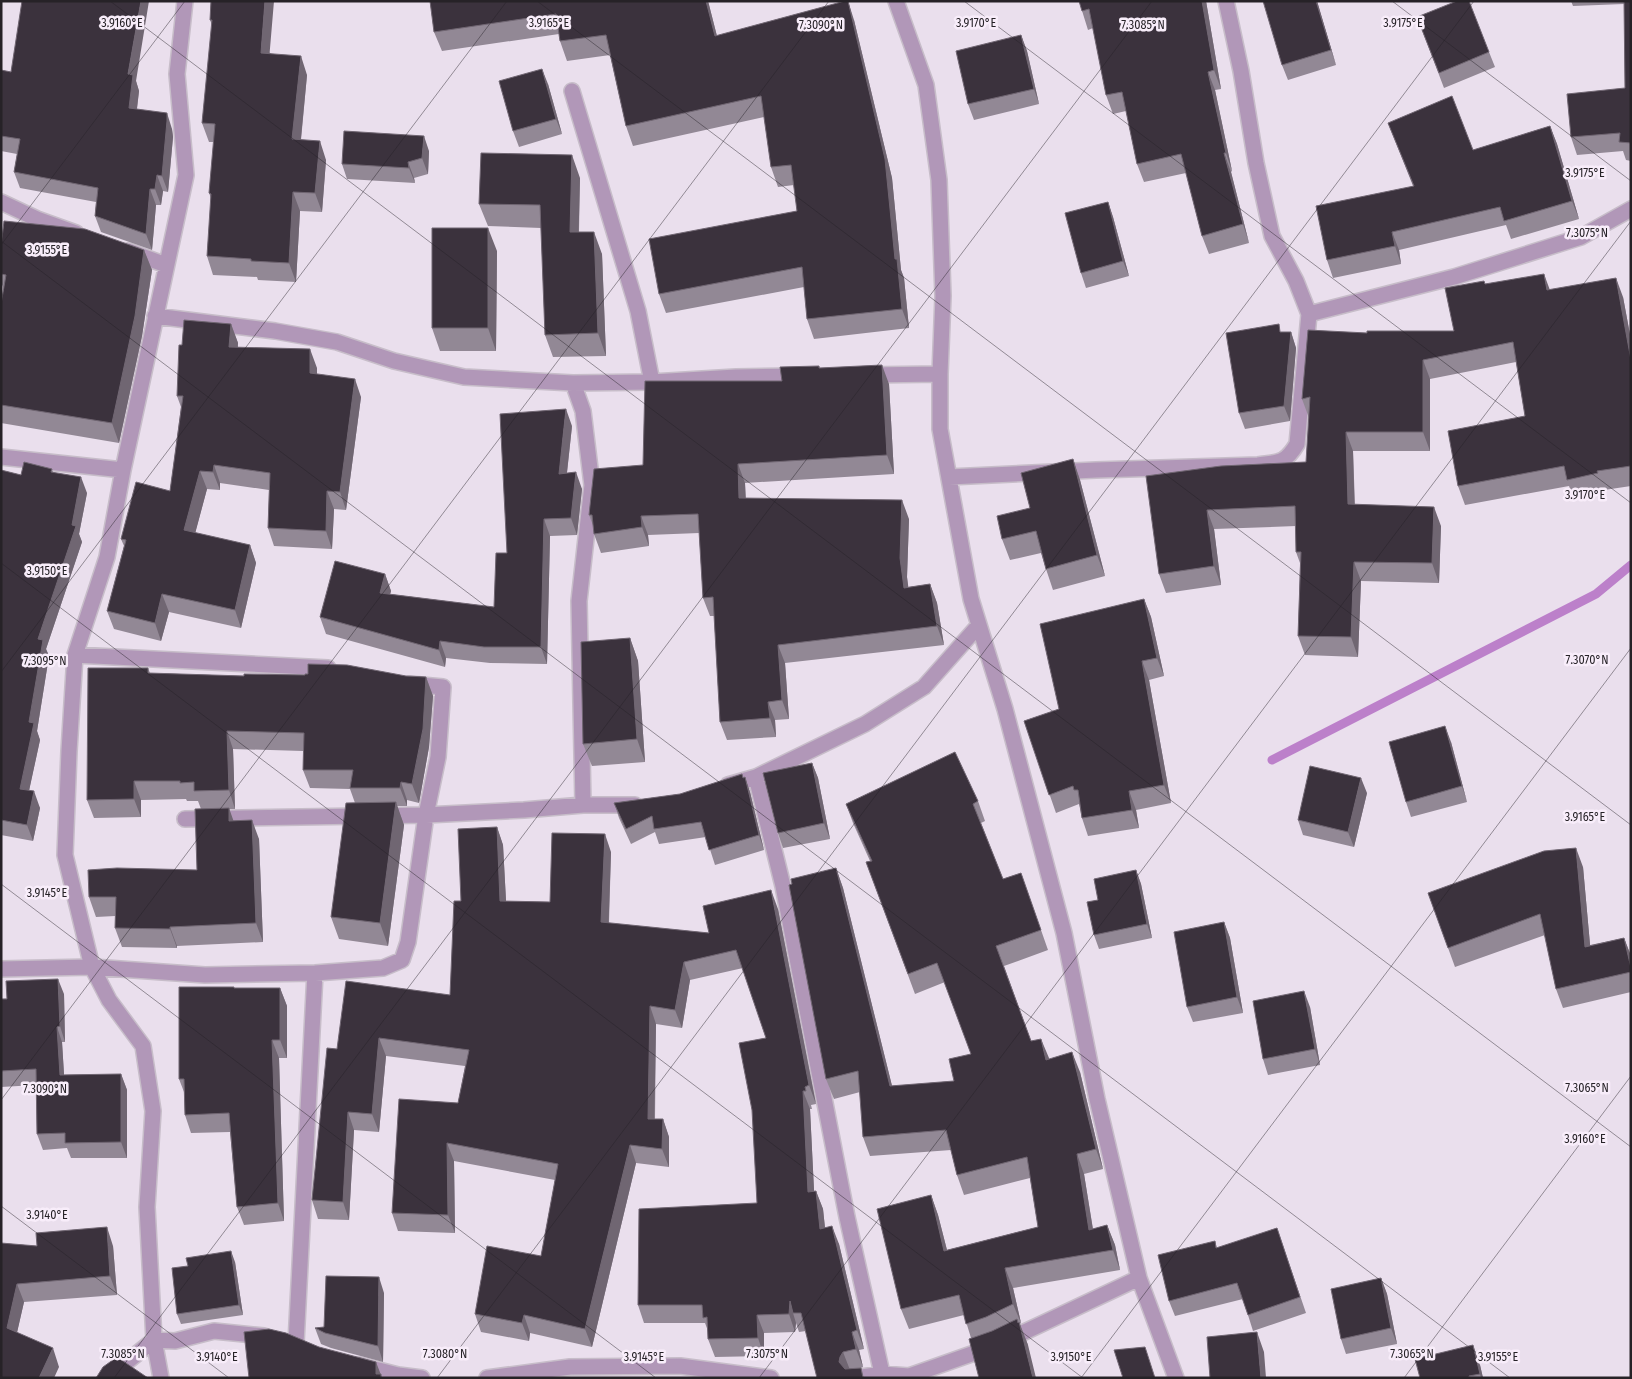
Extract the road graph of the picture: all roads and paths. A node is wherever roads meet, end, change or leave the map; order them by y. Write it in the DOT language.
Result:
graph roads {
  1 [pos="185,1"];
  2 [pos="896,1"];
  3 [pos="1226,1"];
  4 [pos="572,91"];
  5 [pos="1,202"];
  6 [pos="1631,209"];
  7 [pos="92,238"];
  8 [pos="111,245"];
  9 [pos="166,265"];
  10 [pos="1309,314"];
  11 [pos="155,316"];
  12 [pos="940,374"];
  13 [pos="852,375"];
  14 [pos="814,376"];
  15 [pos="652,382"];
  16 [pos="573,383"];
  17 [pos="1,457"];
  18 [pos="123,470"];
  19 [pos="949,477"];
  20 [pos="979,625"];
  21 [pos="75,655"];
  22 [pos="341,671"];
  23 [pos="396,681"];
  24 [pos="756,778"];
  25 [pos="710,790"];
  26 [pos="583,805"];
  27 [pos="654,805"];
  28 [pos="426,815"];
  29 [pos="185,819"];
  30 [pos="92,967"];
  31 [pos="1,969"];
  32 [pos="315,973"];
  33 [pos="1139,1278"];
  34 [pos="154,1340"];
  35 [pos="286,1341"];
  36 [pos="312,1350"];
  37 [pos="346,1362"];
  38 [pos="882,1376"];
  39 [pos="108,1378"];
  40 [pos="161,1378"];
  41 [pos="422,1378"];
  42 [pos="487,1378"];
  43 [pos="771,1378"];
  44 [pos="855,1378"];
  45 [pos="1176,1378"];
  1 -- 9 [label="street"];
  2 -- 12 [label="street"];
  3 -- 10 [label="street"];
  4 -- 15 [label="street"];
  5 -- 7 [label="street"];
  6 -- 10 [label="street"];
  8 -- 9 [label="street"];
  9 -- 11 [label="street"];
  10 -- 19 [label="street"];
  11 -- 16 [label="street"];
  11 -- 18 [label="street"];
  12 -- 13 [label="street"];
  12 -- 19 [label="street"];
  14 -- 15 [label="street"];
  15 -- 16 [label="street"];
  16 -- 26 [label="street"];
  17 -- 18 [label="street"];
  18 -- 21 [label="street"];
  19 -- 20 [label="street"];
  20 -- 24 [label="street"];
  20 -- 33 [label="street"];
  21 -- 22 [label="street"];
  21 -- 30 [label="street"];
  23 -- 28 [label="street"];
  24 -- 25 [label="street"];
  24 -- 38 [label="street"];
  26 -- 27 [label="street"];
  26 -- 28 [label="street"];
  28 -- 29 [label="street"];
  28 -- 32 [label="street"];
  30 -- 31 [label="street"];
  30 -- 32 [label="street"];
  30 -- 34 [label="street"];
  32 -- 35 [label="street"];
  33 -- 38 [label="street"];
  33 -- 45 [label="street"];
  34 -- 35 [label="street"];
  34 -- 39 [label="street"];
  34 -- 40 [label="street"];
  35 -- 36 [label="street"];
  37 -- 41 [label="street"];
  38 -- 44 [label="street"];
  42 -- 43 [label="street"];
}
